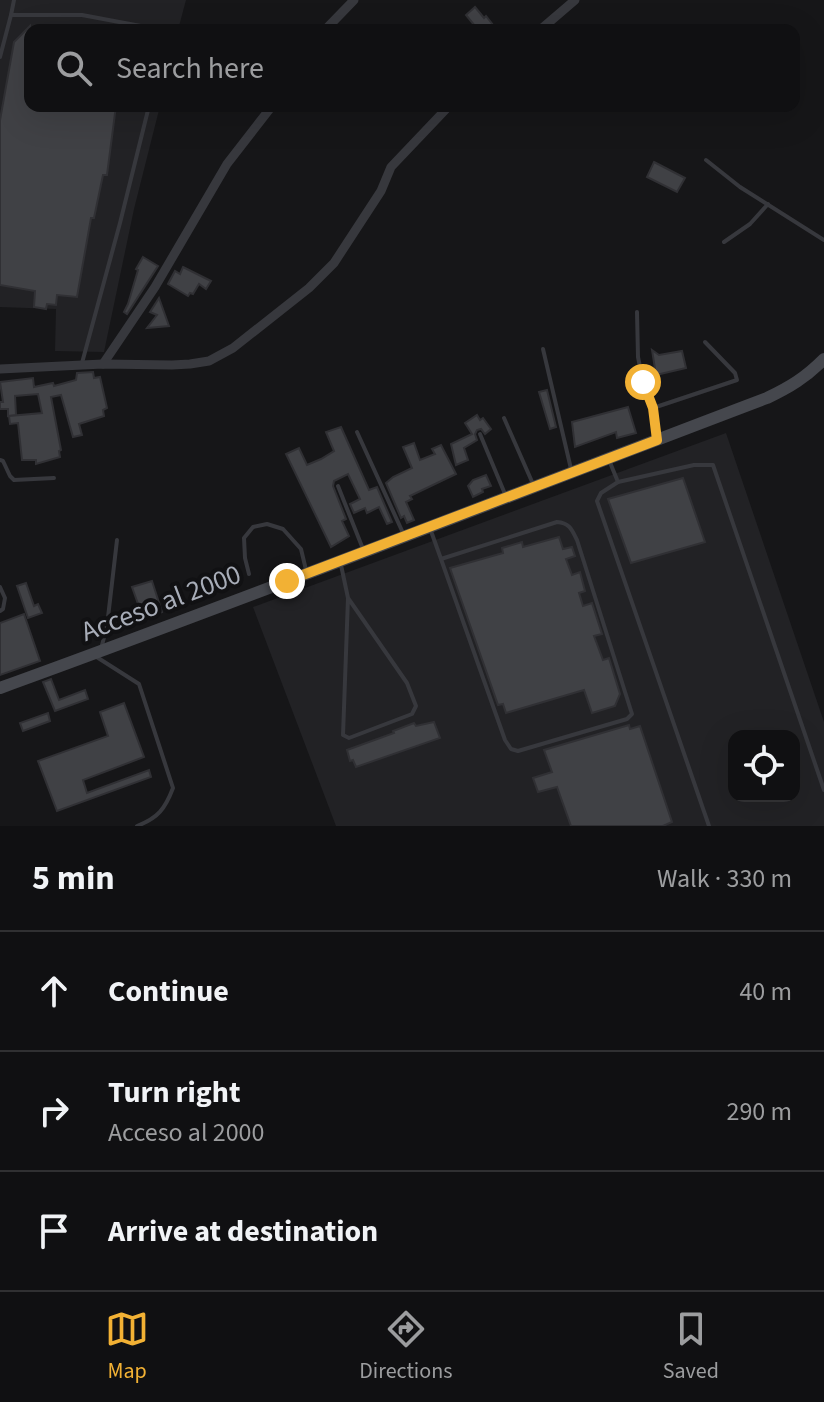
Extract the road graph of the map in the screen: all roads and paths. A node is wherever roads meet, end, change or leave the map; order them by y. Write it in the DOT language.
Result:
graph roads {
  1 [pos="14,0"];
  2 [pos="354,0"];
  3 [pos="575,0"];
  4 [pos="11,15"];
  5 [pos="130,24"];
  6 [pos="331,24"];
  7 [pos="547,24"];
  8 [pos="0,57"];
  9 [pos="148,112"];
  10 [pos="267,112"];
  11 [pos="443,112"];
  12 [pos="706,160"];
  13 [pos="768,204"];
  14 [pos="824,240"];
  15 [pos="724,242"];
  16 [pos="637,312"];
  17 [pos="705,342"];
  18 [pos="543,349"];
  19 [pos="824,359"];
  20 [pos="103,364"];
  21 [pos="81,365"];
  22 [pos="0,369"];
  23 [pos="653,408"];
  24 [pos="504,418"];
  25 [pos="357,432"];
  26 [pos="480,434"];
  27 [pos="657,440"];
  28 [pos="609,458"];
  29 [pos="0,460"];
  30 [pos="571,472"];
  31 [pos="54,478"];
  32 [pos="618,482"];
  33 [pos="338,486"];
  34 [pos="533,486"];
  35 [pos="506,496"];
  36 [pos="430,526"];
  37 [pos="404,536"];
  38 [pos="117,540"];
  39 [pos="364,551"];
  40 [pos="441,559"];
  41 [pos="340,561"];
  42 [pos="307,573"];
  43 [pos="249,574"];
  44 [pos="0,587"];
  45 [pos="348,598"];
  46 [pos="0,611"];
  47 [pos="97,653"];
  48 [pos="0,688"];
  49 [pos="824,790"];
  50 [pos="137,826"];
  51 [pos="709,826"];
  1 -- 4 [label="lane"];
  2 -- 6 [label="street"];
  3 -- 7 [label="street"];
  4 -- 5 [label="lane"];
  4 -- 8 [label="lane"];
  9 -- 21 [label="lane"];
  10 -- 20 [label="street"];
  11 -- 20 [label="street"];
  12 -- 13 [label="lane"];
  13 -- 14 [label="lane"];
  13 -- 15 [label="lane"];
  16 -- 23 [label="lane"];
  17 -- 23 [label="lane"];
  18 -- 30 [label="lane"];
  19 -- 27 [label="street, Acceso al 2000"];
  20 -- 21 [label="street"];
  21 -- 22 [label="street"];
  23 -- 27 [label="lane"];
  24 -- 34 [label="lane"];
  25 -- 37 [label="lane"];
  26 -- 35 [label="lane"];
  27 -- 28 [label="street, Acceso al 2000"];
  28 -- 30 [label="street, Acceso al 2000"];
  28 -- 32 [label="lane"];
  29 -- 31 [label="lane"];
  30 -- 34 [label="street, Acceso al 2000"];
  32 -- 49 [label="lane"];
  32 -- 51 [label="lane"];
  33 -- 39 [label="lane"];
  34 -- 35 [label="street, Acceso al 2000"];
  35 -- 36 [label="street, Acceso al 2000"];
  36 -- 37 [label="street, Acceso al 2000"];
  36 -- 40 [label="lane"];
  37 -- 39 [label="street, Acceso al 2000"];
  38 -- 47 [label="lane"];
  39 -- 41 [label="street, Acceso al 2000"];
  40 -- 40 [label="lane"];
  41 -- 42 [label="street, Acceso al 2000"];
  41 -- 45 [label="lane"];
  42 -- 43 [label="lane"];
  42 -- 47 [label="street, Acceso al 2000"];
  44 -- 46 [label="lane"];
  45 -- 45 [label="lane"];
  47 -- 48 [label="street, Acceso al 2000"];
  47 -- 50 [label="lane"];
}
